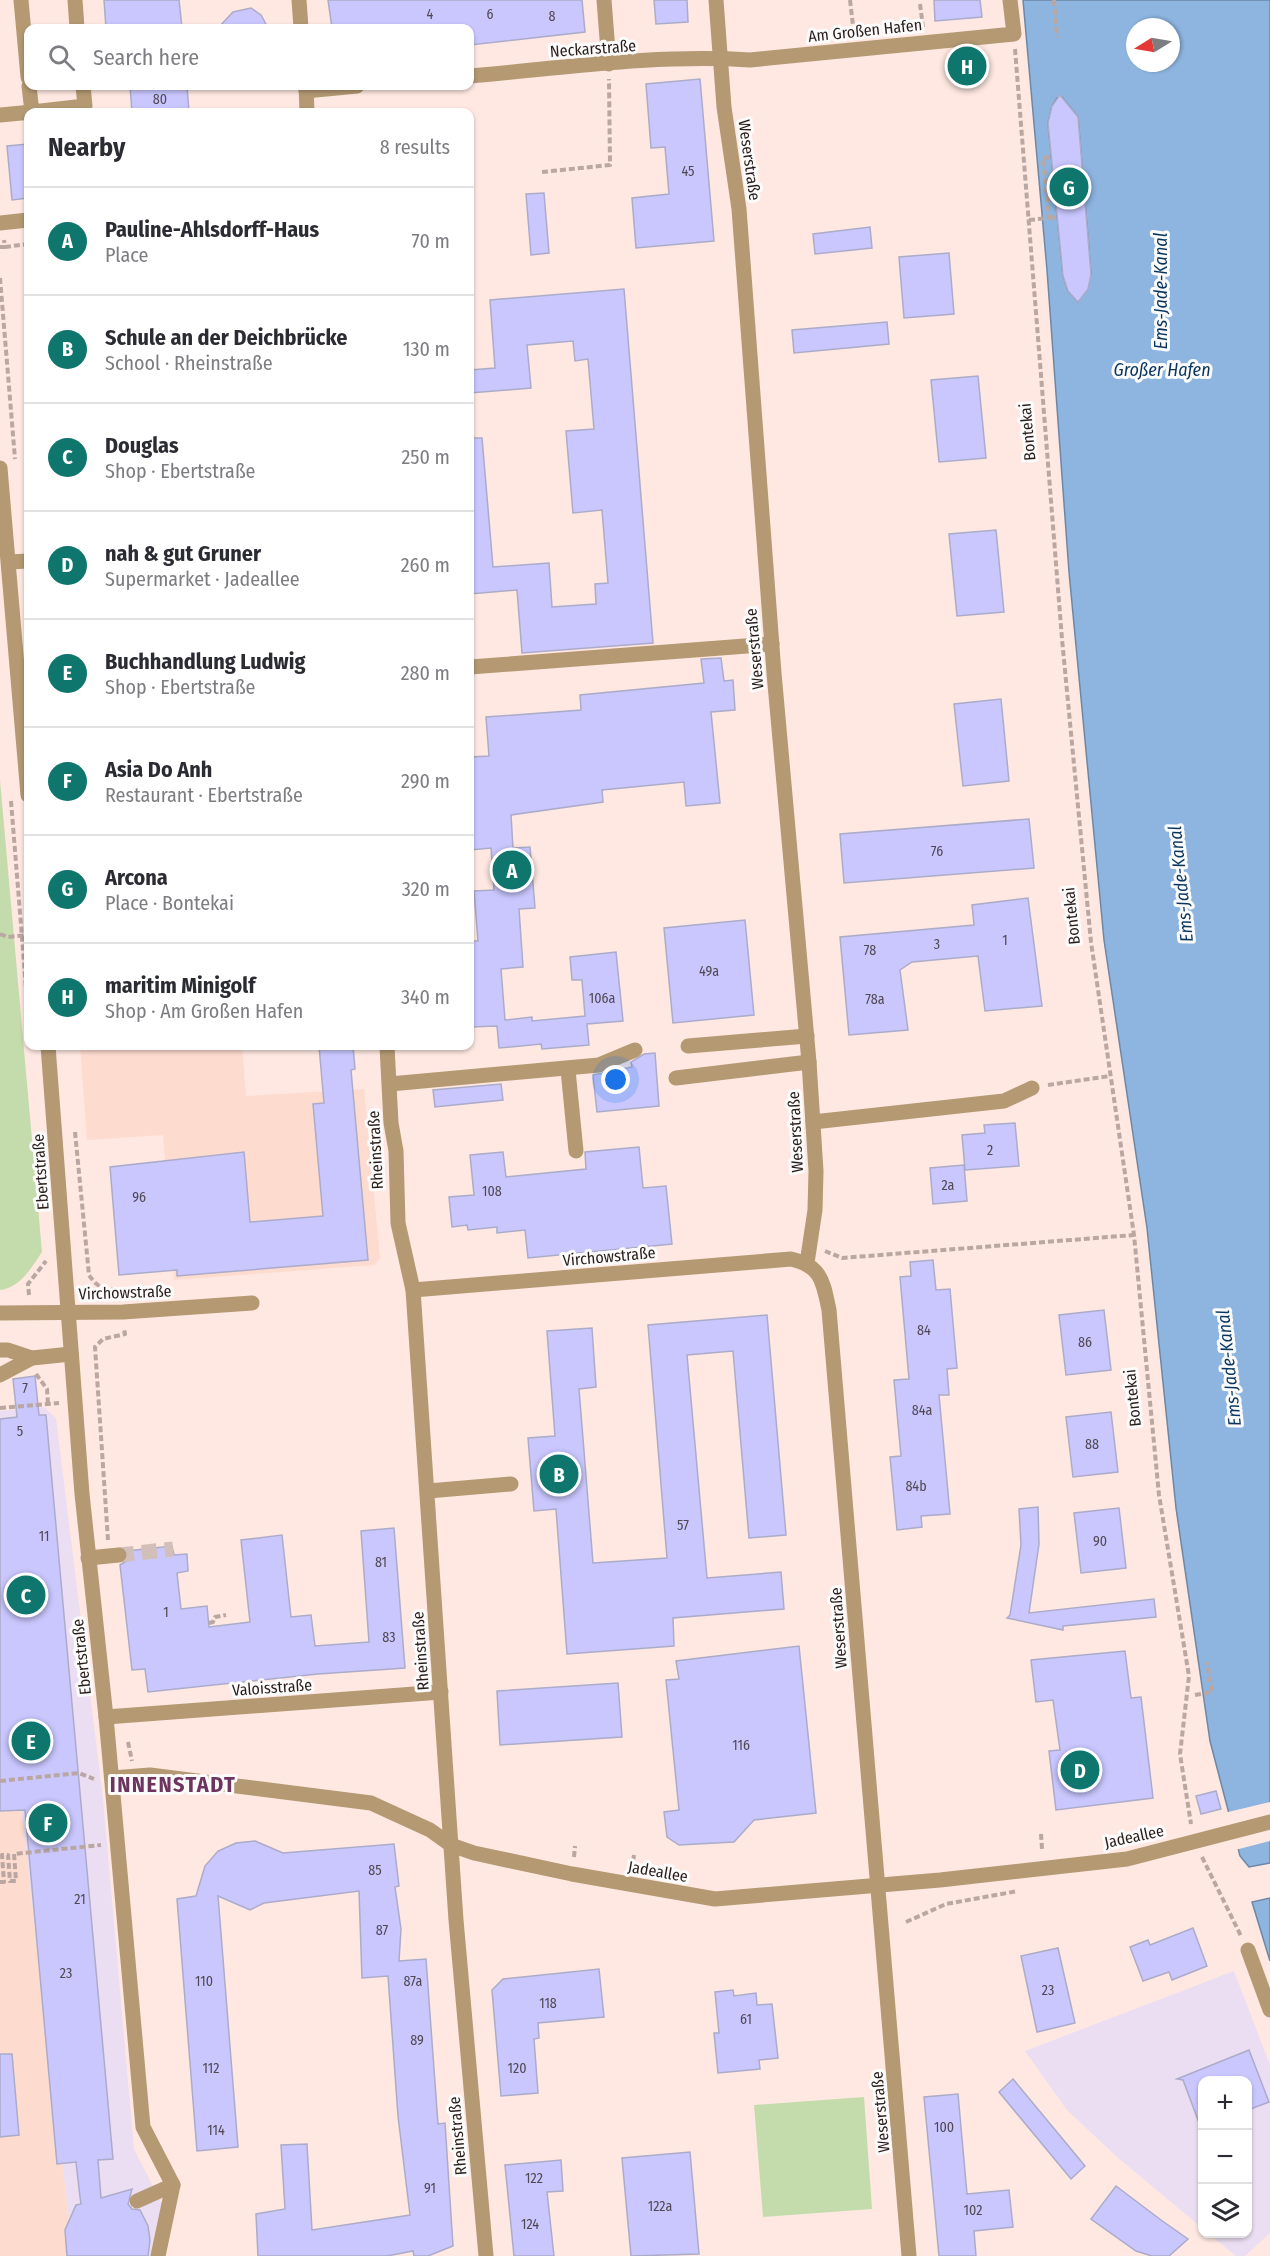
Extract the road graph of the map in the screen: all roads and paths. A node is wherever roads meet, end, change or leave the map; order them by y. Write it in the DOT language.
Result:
graph roads {
  1 [pos="21,0"];
  2 [pos="75,0"];
  3 [pos="299,0"];
  4 [pos="604,0"];
  5 [pos="716,0"];
  6 [pos="850,0"];
  7 [pos="1010,0"];
  8 [pos="1054,0"];
  9 [pos="77,24"];
  10 [pos="301,24"];
  11 [pos="24,33"];
  12 [pos="1014,34"];
  13 [pos="1057,36"];
  14 [pos="855,50"];
  15 [pos="719,58"];
  16 [pos="609,64"];
  17 [pos="474,76"];
  18 [pos="29,90"];
  19 [pos="83,90"];
  20 [pos="306,90"];
  21 [pos="32,108"];
  22 [pos="67,108"];
  23 [pos="307,108"];
  24 [pos="24,113"];
  25 [pos="0,115"];
  26 [pos="1052,157"];
  27 [pos="542,172"];
  28 [pos="1057,217"];
  29 [pos="1049,218"];
  30 [pos="24,220"];
  31 [pos="1029,220"];
  32 [pos="0,223"];
  33 [pos="24,245"];
  34 [pos="5,247"];
  35 [pos="0,278"];
  36 [pos="16,467"];
  37 [pos="0,468"];
  38 [pos="24,561"];
  39 [pos="9,562"];
  40 [pos="772,644"];
  41 [pos="474,667"];
  42 [pos="24,746"];
  43 [pos="0,934"];
  44 [pos="22,936"];
  45 [pos="24,961"];
  46 [pos="807,1036"];
  47 [pos="688,1046"];
  48 [pos="48,1050"];
  49 [pos="387,1050"];
  50 [pos="635,1050"];
  51 [pos="809,1062"];
  52 [pos="568,1070"];
  53 [pos="1110,1076"];
  54 [pos="675,1078"];
  55 [pos="390,1084"];
  56 [pos="1032,1088"];
  57 [pos="813,1122"];
  58 [pos="74,1126"];
  59 [pos="576,1151"];
  60 [pos="1134,1235"];
  61 [pos="842,1258"];
  62 [pos="807,1263"];
  63 [pos="413,1290"];
  64 [pos="252,1303"];
  65 [pos="69,1312"];
  66 [pos="123,1312"];
  67 [pos="0,1313"];
  68 [pos="0,1350"];
  69 [pos="71,1354"];
  70 [pos="32,1358"];
  71 [pos="0,1375"];
  72 [pos="48,1404"];
  73 [pos="0,1408"];
  74 [pos="511,1484"];
  75 [pos="428,1491"];
  76 [pos="114,1556"];
  77 [pos="88,1558"];
  78 [pos="226,1615"];
  79 [pos="209,1623"];
  80 [pos="1207,1662"];
  81 [pos="441,1692"];
  82 [pos="1195,1695"];
  83 [pos="124,1716"];
  84 [pos="106,1717"];
  85 [pos="134,1776"];
  86 [pos="112,1778"];
  87 [pos="96,1779"];
  88 [pos="0,1781"];
  89 [pos="97,1790"];
  90 [pos="1200,1822"];
  91 [pos="1270,1822"];
  92 [pos="1191,1824"];
  93 [pos="1181,1827"];
  94 [pos="100,1834"];
  95 [pos="1041,1834"];
  96 [pos="451,1845"];
  97 [pos="1054,1848"];
  98 [pos="1042,1849"];
  99 [pos="1031,1850"];
  100 [pos="1203,1858"];
  101 [pos="0,1882"];
  102 [pos="879,1885"];
  103 [pos="946,1904"];
  104 [pos="906,1922"];
  105 [pos="1248,1950"];
  106 [pos="1270,2010"];
  107 [pos="173,2185"];
  108 [pos="137,2201"];
  109 [pos="158,2256"];
  110 [pos="486,2256"];
  111 [pos="909,2256"];
  1 -- 11 [label="street"];
  2 -- 9 [label="street"];
  3 -- 10 [label="street"];
  4 -- 16 [label="street"];
  5 -- 15 [label="street, Weserstraße"];
  6 -- 14 [label="path"];
  7 -- 12 [label="street"];
  8 -- 13 [label="path"];
  12 -- 14 [label="street, Am Großen Hafen"];
  12 -- 31 [label="path, Bontekai"];
  14 -- 15 [label="street, Am Großen Hafen"];
  15 -- 16 [label="street, Neckarstraße"];
  15 -- 40 [label="street, Weserstraße"];
  16 -- 17 [label="street, Neckarstraße"];
  16 -- 27 [label="path"];
  18 -- 21 [label="street"];
  19 -- 22 [label="street"];
  20 -- 23 [label="street"];
  24 -- 25 [label="street"];
  26 -- 29 [label="path"];
  28 -- 29 [label="path"];
  29 -- 31 [label="path"];
  30 -- 32 [label="street"];
  31 -- 53 [label="path, Bontekai"];
  33 -- 34 [label="path"];
  35 -- 36 [label="path"];
  37 -- 39 [label="street"];
  38 -- 39 [label="street"];
  39 -- 42 [label="street"];
  40 -- 41 [label="street"];
  40 -- 46 [label="street, Weserstraße"];
  43 -- 44 [label="path"];
  44 -- 45 [label="path"];
  46 -- 47 [label="street"];
  46 -- 51 [label="street, Weserstraße"];
  48 -- 65 [label="street, Ebertstraße"];
  49 -- 55 [label="street, Rheinstraße"];
  50 -- 52 [label="street"];
  51 -- 54 [label="street"];
  51 -- 57 [label="street, Weserstraße"];
  52 -- 55 [label="street"];
  52 -- 59 [label="street"];
  53 -- 56 [label="path"];
  53 -- 60 [label="path, Bontekai"];
  55 -- 63 [label="street, Rheinstraße"];
  56 -- 57 [label="street"];
  57 -- 62 [label="street, Weserstraße"];
  58 -- 66 [label="path"];
  60 -- 61 [label="path"];
  60 -- 92 [label="path, Bontekai"];
  62 -- 63 [label="street, Virchowstraße"];
  62 -- 102 [label="street, Weserstraße"];
  63 -- 75 [label="street, Rheinstraße"];
  64 -- 66 [label="street, Virchowstraße"];
  65 -- 66 [label="street, Virchowstraße"];
  65 -- 67 [label="street, Virchowstraße"];
  65 -- 69 [label="street, Ebertstraße"];
  66 -- 76 [label="path"];
  68 -- 70 [label="street"];
  69 -- 70 [label="street"];
  69 -- 77 [label="street, Ebertstraße"];
  70 -- 71 [label="street"];
  72 -- 73 [label="path"];
  74 -- 75 [label="street"];
  75 -- 81 [label="street, Rheinstraße"];
  76 -- 77 [label="street"];
  77 -- 84 [label="street, Ebertstraße"];
  78 -- 79 [label="path"];
  80 -- 82 [label="path"];
  81 -- 83 [label="street, Valoisstraße"];
  81 -- 96 [label="street, Rheinstraße"];
  83 -- 84 [label="street, Valoisstraße"];
  83 -- 85 [label="path"];
  84 -- 86 [label="street, Ebertstraße"];
  85 -- 86 [label="street, Jadeallee"];
  85 -- 96 [label="street, Jadeallee"];
  86 -- 87 [label="path"];
  86 -- 107 [label="street, Ebertstraße"];
  87 -- 88 [label="path"];
  87 -- 89 [label="path"];
  90 -- 92 [label="path"];
  91 -- 102 [label="street, Jadeallee"];
  92 -- 93 [label="path"];
  94 -- 101 [label="path"];
  95 -- 98 [label="path"];
  96 -- 102 [label="street, Jadeallee"];
  96 -- 110 [label="street, Rheinstraße"];
  97 -- 98 [label="path"];
  98 -- 99 [label="path"];
  100 -- 105 [label="path"];
  102 -- 111 [label="street, Weserstraße"];
  103 -- 104 [label="path"];
  105 -- 106 [label="street"];
  107 -- 108 [label="street"];
  107 -- 109 [label="street"];
}
